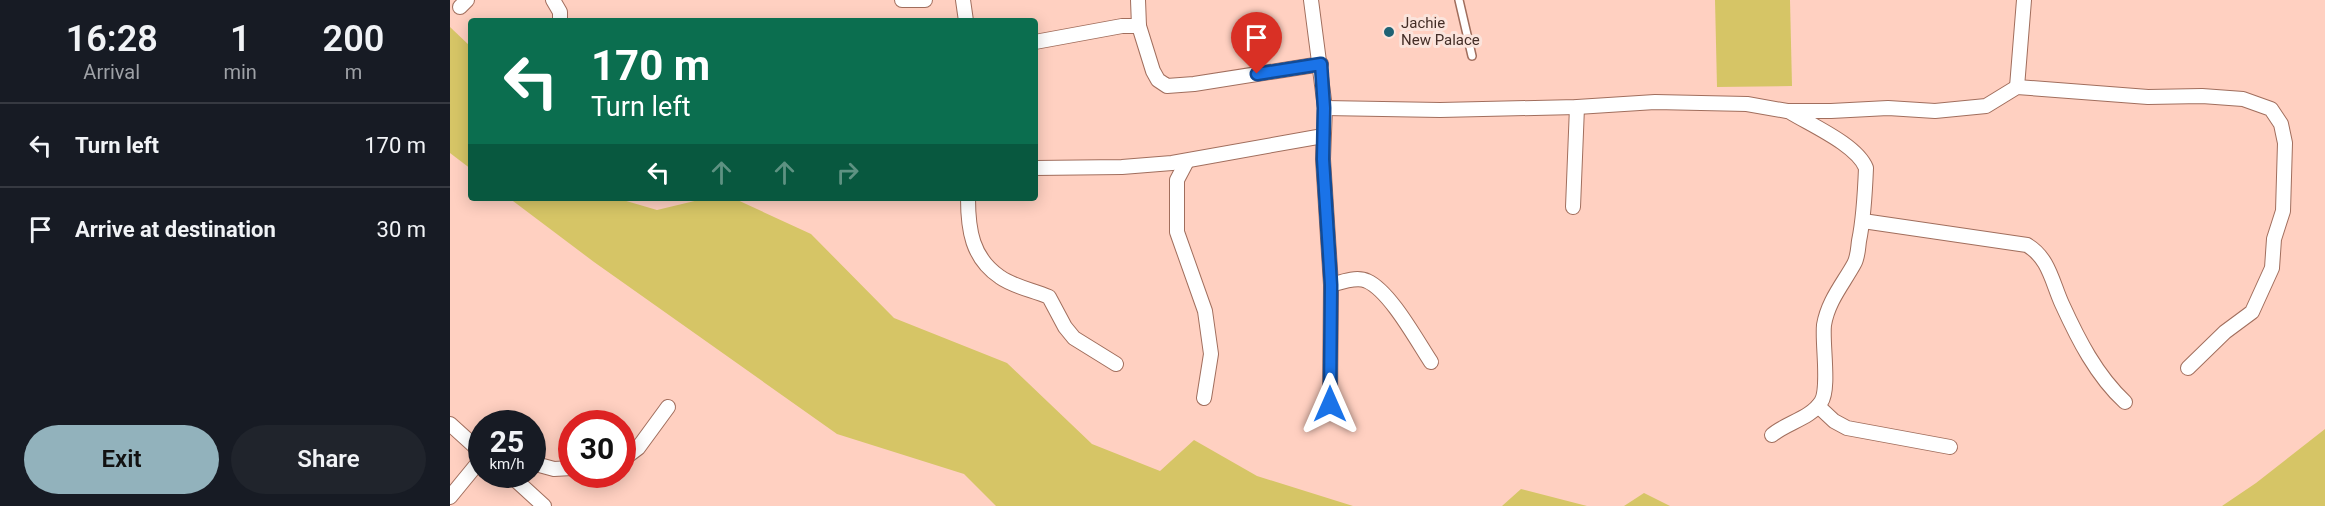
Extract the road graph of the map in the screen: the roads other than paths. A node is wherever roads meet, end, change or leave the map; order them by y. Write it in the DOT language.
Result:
graph roads {
  1 [pos="553,0"];
  2 [pos="902,0"];
  3 [pos="925,0"];
  4 [pos="963,0"];
  5 [pos="1138,0"];
  6 [pos="1311,0"];
  7 [pos="1459,0"];
  8 [pos="2024,0"];
  9 [pos="560,18"];
  10 [pos="966,18"];
  11 [pos="1139,26"];
  12 [pos="1038,41"];
  13 [pos="1472,56"];
  14 [pos="1321,64"];
  15 [pos="2017,87"];
  16 [pos="1577,107"];
  17 [pos="1324,108"];
  18 [pos="1787,111"];
  19 [pos="1323,136"];
  20 [pos="1187,160"];
  21 [pos="1038,168"];
  22 [pos="968,201"];
  23 [pos="1573,207"];
  24 [pos="1863,221"];
  25 [pos="1331,285"];
  26 [pos="1431,362"];
  27 [pos="1116,364"];
  28 [pos="2188,368"];
  29 [pos="1204,398"];
  30 [pos="2125,402"];
  31 [pos="1330,404"];
  32 [pos="1818,406"];
  33 [pos="668,407"];
  34 [pos="450,424"];
  35 [pos="1772,435"];
  36 [pos="468,440"];
  37 [pos="1950,447"];
  38 [pos="636,450"];
  39 [pos="468,475"];
  40 [pos="524,488"];
  41 [pos="450,497"];
  42 [pos="544,506"];
  1 -- 9 [label="street"];
  2 -- 3 [label="street"];
  4 -- 10 [label="street"];
  5 -- 11 [label="street"];
  6 -- 14 [label="street"];
  7 -- 13 [label="lane"];
  8 -- 15 [label="street"];
  11 -- 12 [label="street"];
  11 -- 14 [label="street"];
  14 -- 17 [label="street"];
  15 -- 18 [label="street"];
  15 -- 28 [label="street"];
  16 -- 17 [label="street"];
  16 -- 18 [label="street"];
  16 -- 23 [label="street"];
  17 -- 19 [label="street"];
  18 -- 24 [label="street"];
  19 -- 20 [label="street"];
  19 -- 25 [label="street"];
  20 -- 21 [label="street"];
  20 -- 29 [label="street"];
  22 -- 27 [label="street"];
  24 -- 30 [label="street"];
  24 -- 32 [label="street"];
  25 -- 26 [label="street"];
  25 -- 31 [label="street"];
  32 -- 35 [label="street"];
  32 -- 37 [label="street"];
  33 -- 38 [label="street"];
  34 -- 36 [label="street"];
  39 -- 41 [label="street"];
  40 -- 42 [label="street"];
}
